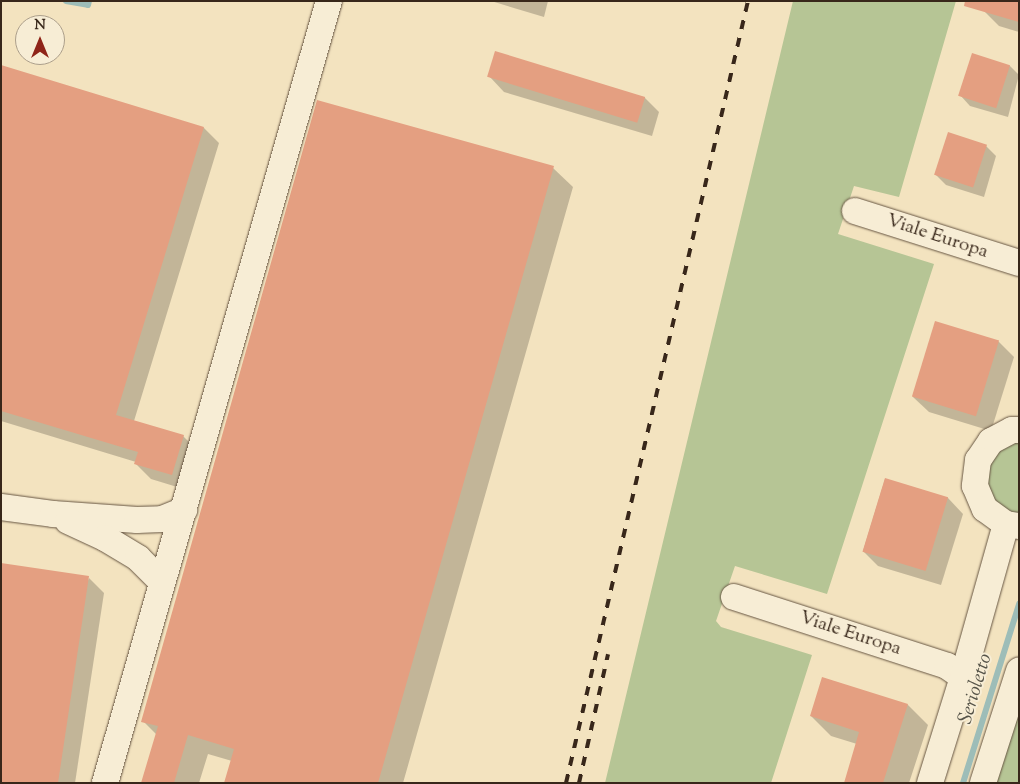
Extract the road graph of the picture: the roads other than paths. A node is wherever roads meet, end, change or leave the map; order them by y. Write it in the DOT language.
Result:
graph roads {
  1 [pos="329,1"];
  2 [pos="855,211"];
  3 [pos="1019,263"];
  4 [pos="1019,430"];
  5 [pos="1,507"];
  6 [pos="184,510"];
  7 [pos="53,514"];
  8 [pos="1012,525"];
  9 [pos="162,582"];
  10 [pos="734,597"];
  11 [pos="1019,671"];
  12 [pos="963,677"];
  13 [pos="105,783"];
  14 [pos="930,783"];
  15 [pos="982,783"];
  1 -- 6 [label="street"];
  2 -- 3 [label="street, Viale Europa"];
  4 -- 8 [label="street"];
  5 -- 7 [label="street"];
  6 -- 7 [label="street"];
  6 -- 9 [label="street"];
  7 -- 9 [label="street"];
  8 -- 12 [label="street"];
  9 -- 13 [label="street"];
  10 -- 12 [label="street, Viale Europa"];
  11 -- 15 [label="street"];
  12 -- 14 [label="street"];
}
